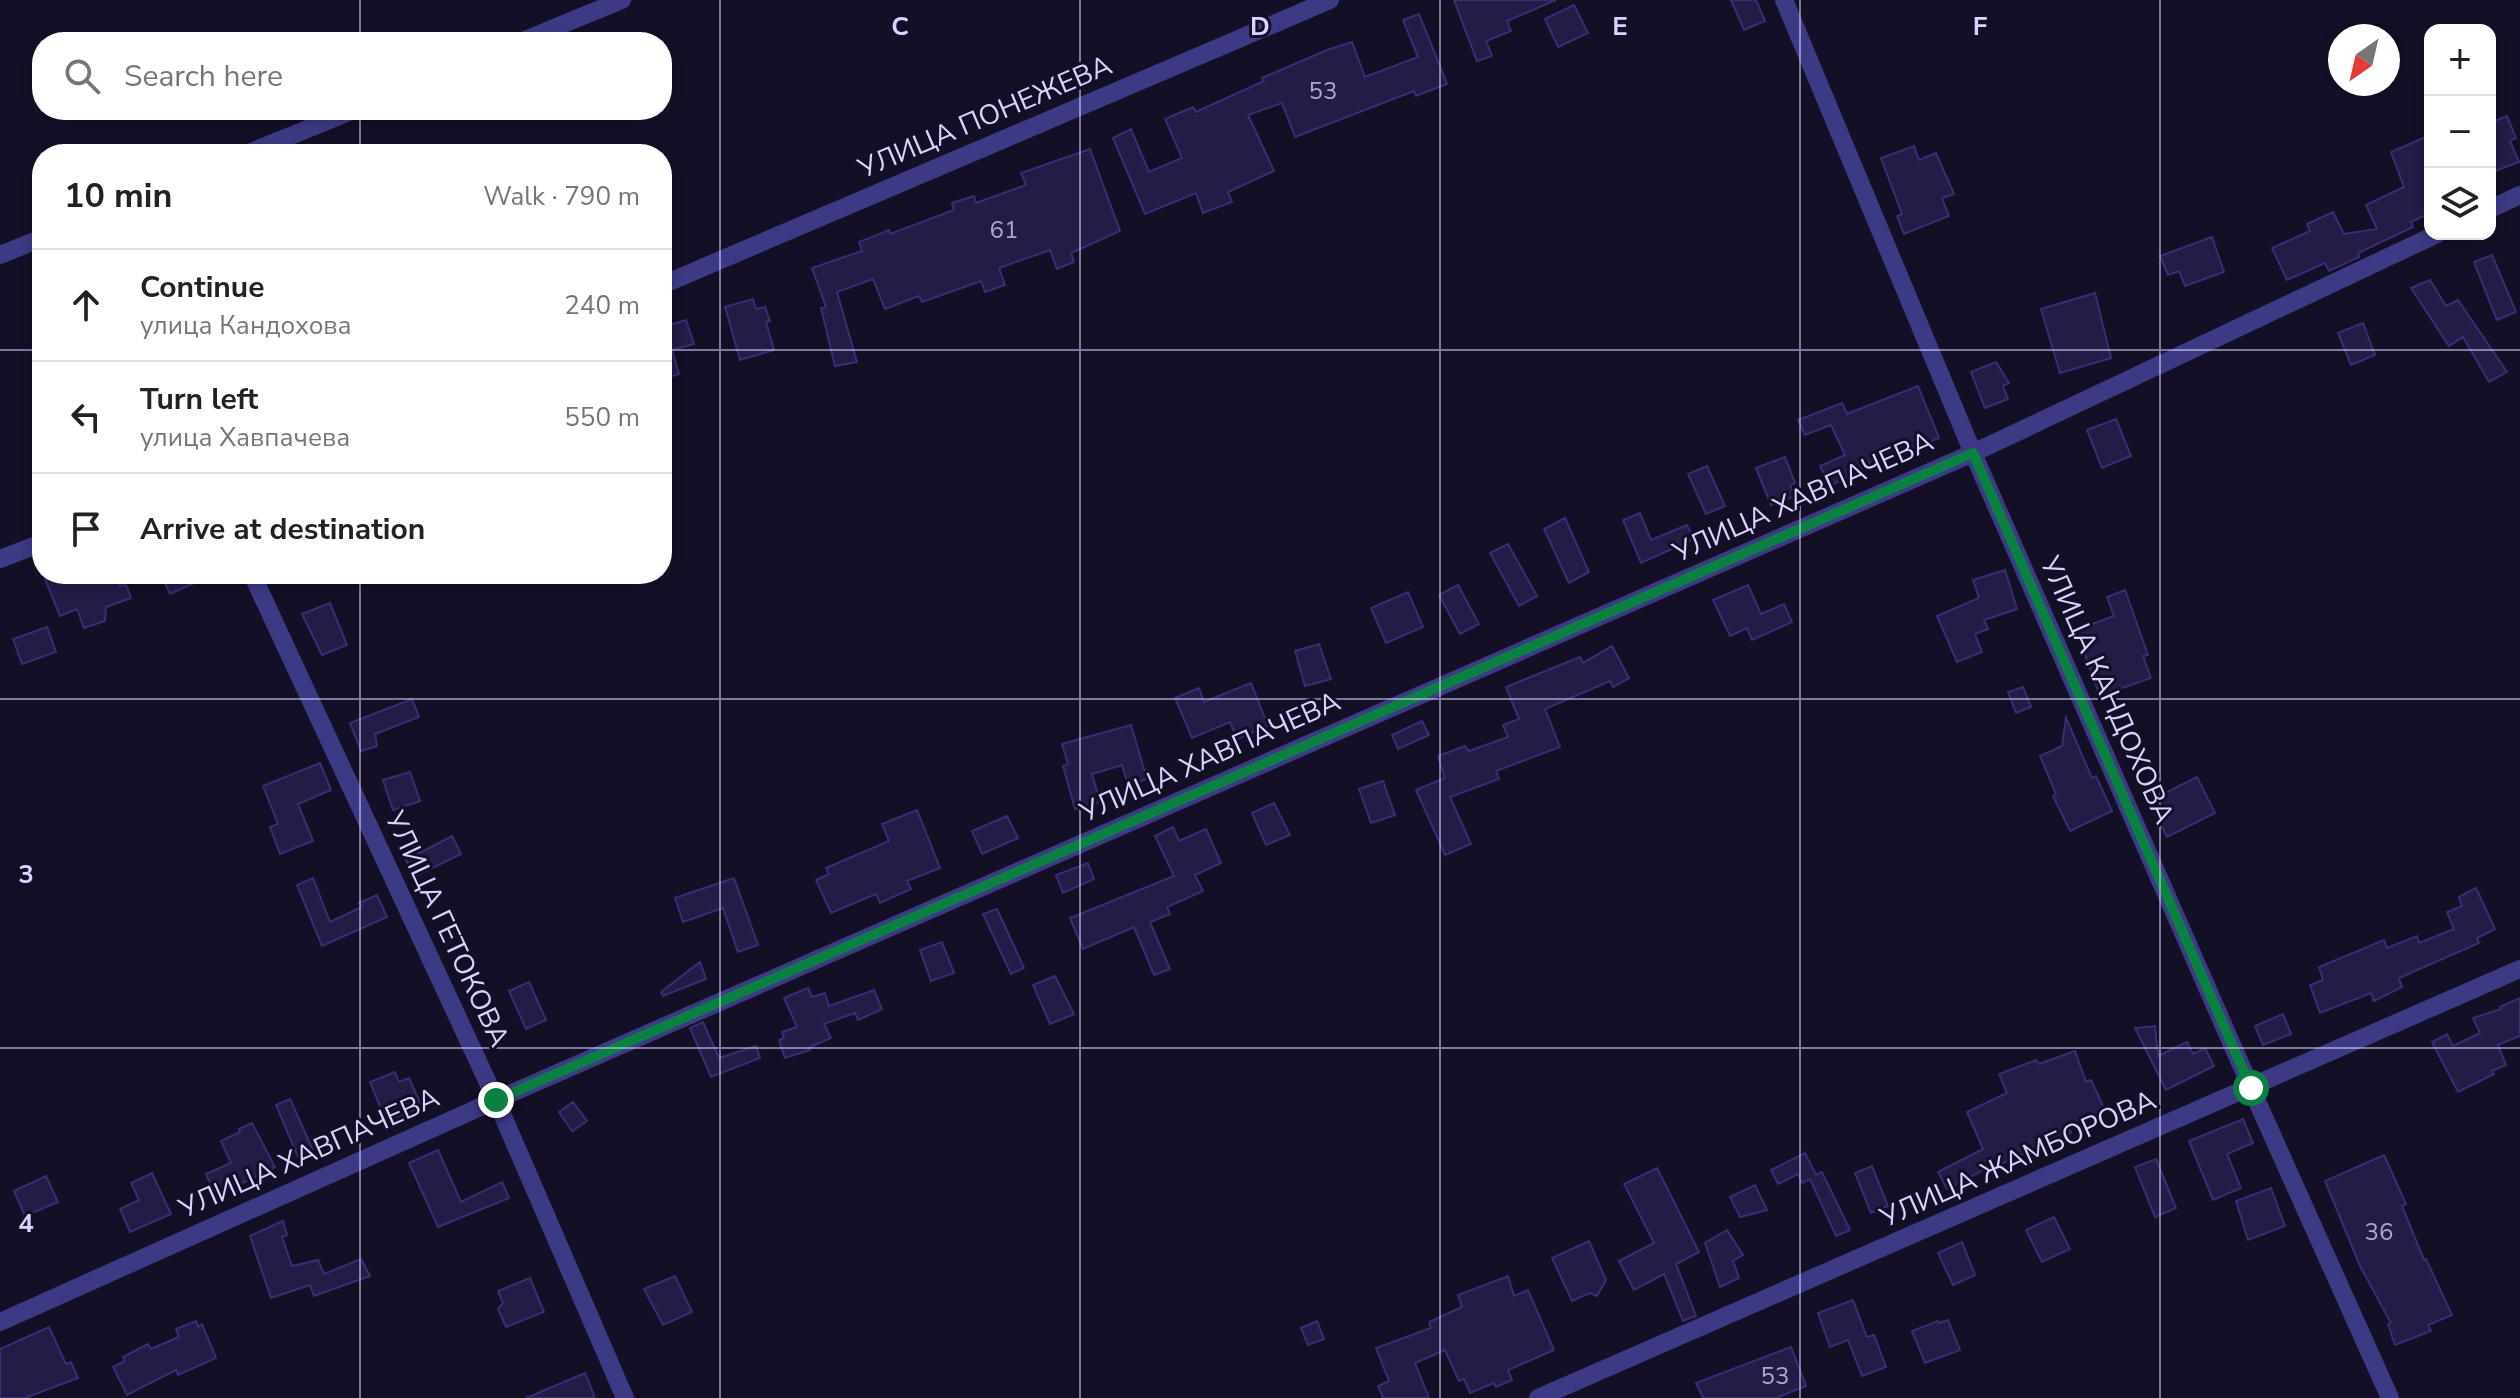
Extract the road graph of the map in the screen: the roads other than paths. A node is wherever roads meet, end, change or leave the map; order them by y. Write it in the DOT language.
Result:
graph roads {
  1 [pos="622,0"];
  2 [pos="1330,0"];
  3 [pos="1784,0"];
  4 [pos="544,32"];
  5 [pos="329,120"];
  6 [pos="271,144"];
  7 [pos="2520,195"];
  8 [pos="2496,206"];
  9 [pos="2424,240"];
  10 [pos="32,242"];
  11 [pos="0,255"];
  12 [pos="672,281"];
  13 [pos="1973,453"];
  14 [pos="32,547"];
  15 [pos="0,559"];
  16 [pos="257,584"];
  17 [pos="2520,969"];
  18 [pos="2251,1088"];
  19 [pos="496,1100"];
  20 [pos="0,1322"];
  21 [pos="625,1398"];
  22 [pos="1538,1398"];
  23 [pos="2390,1398"];
  1 -- 4 [label="street"];
  2 -- 12 [label="street, УЛИЦА ПОНЕЖЕВА"];
  3 -- 13 [label="street, УЛИЦА КАНДОХОВА"];
  5 -- 6 [label="street"];
  7 -- 8 [label="street"];
  9 -- 13 [label="street, УЛИЦА ХАВПАЧЕВА"];
  10 -- 11 [label="street"];
  13 -- 18 [label="street, УЛИЦА КАНДОХОВА"];
  13 -- 19 [label="street, УЛИЦА ХАВПАЧЕВА"];
  14 -- 15 [label="street"];
  16 -- 19 [label="street, УЛИЦА ГЕТОКОВА"];
  17 -- 18 [label="street, УЛИЦА ЖАМБОРОВА"];
  18 -- 22 [label="street, УЛИЦА ЖАМБОРОВА"];
  18 -- 23 [label="street, УЛИЦА КАНДОХОВА"];
  19 -- 20 [label="street, УЛИЦА ХАВПАЧЕВА"];
  19 -- 21 [label="street, УЛИЦА ГЕТОКОВА"];
}
